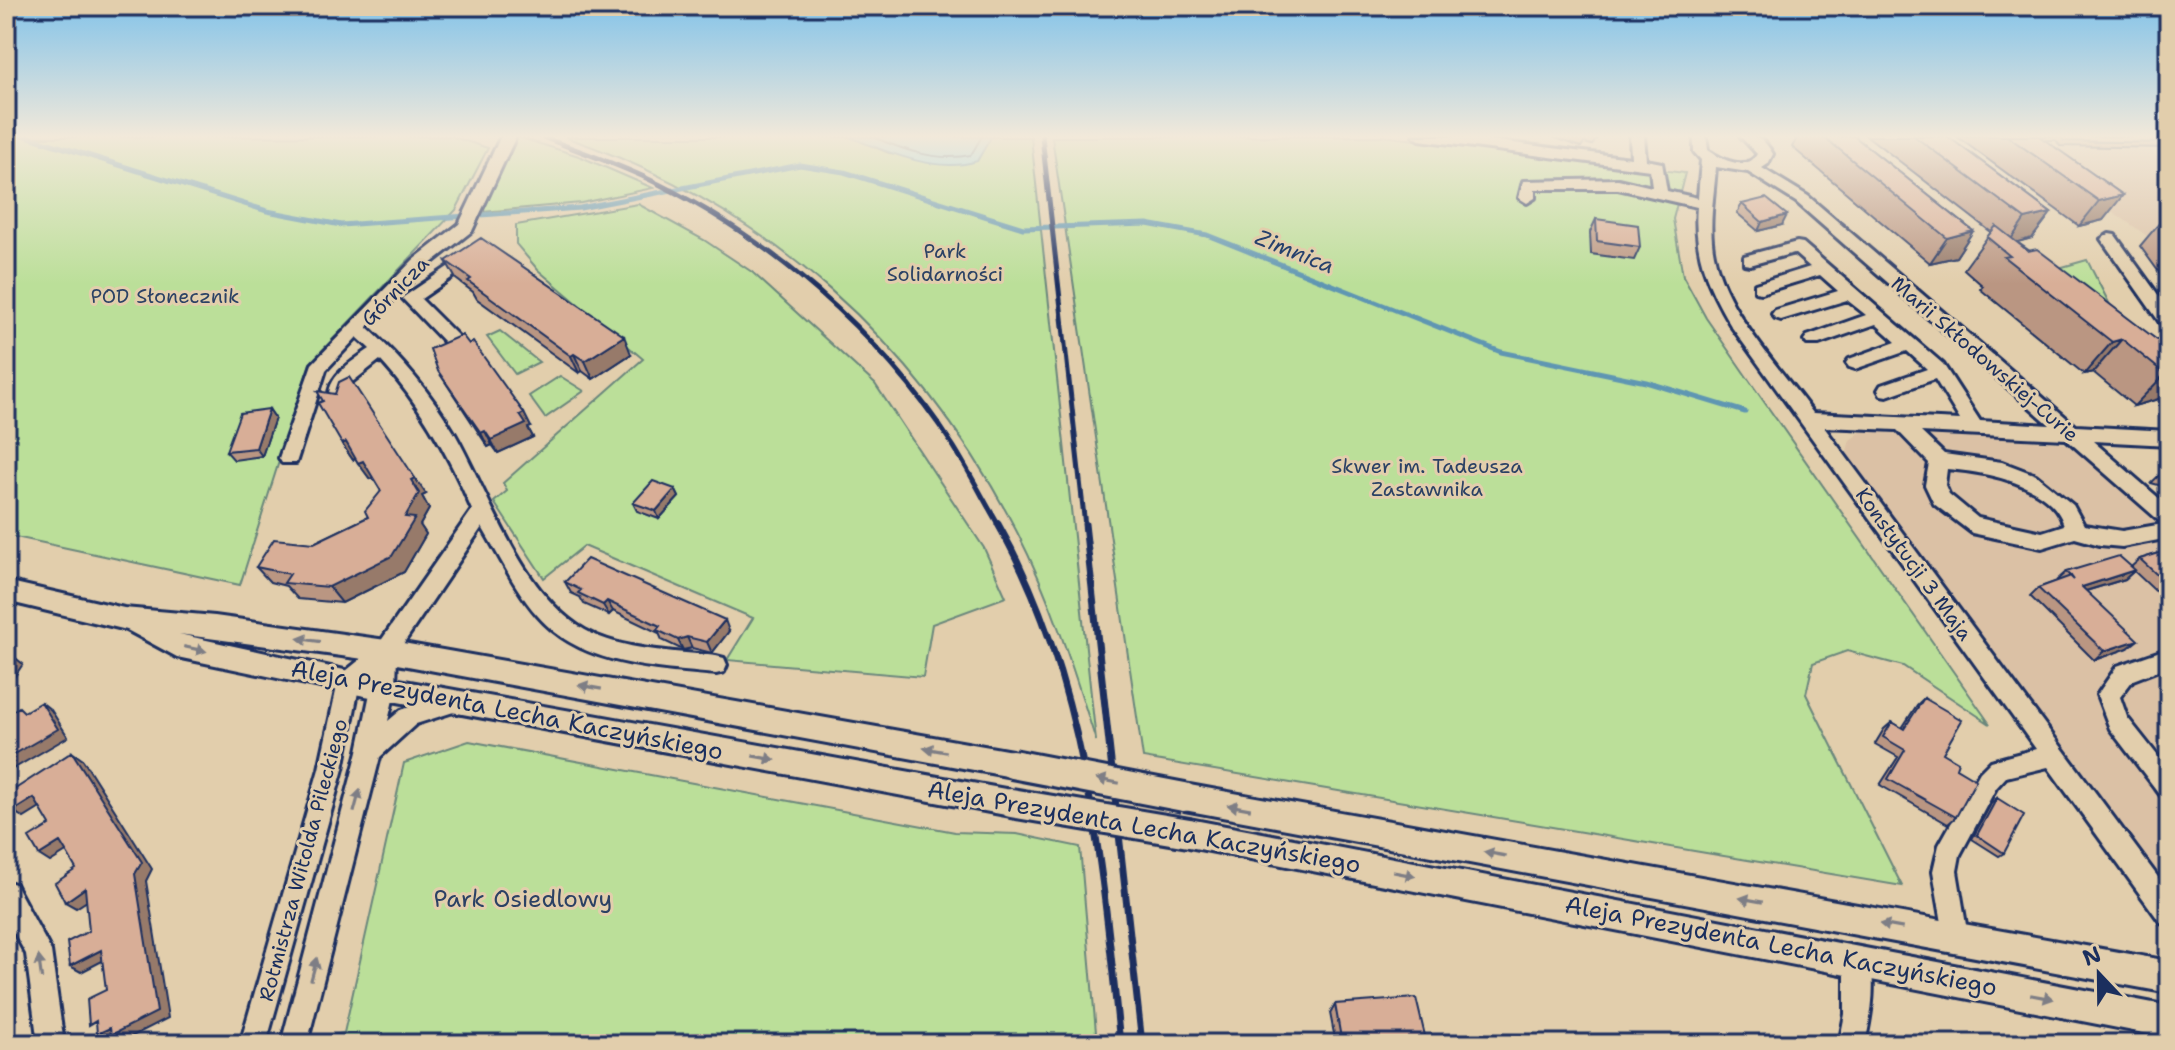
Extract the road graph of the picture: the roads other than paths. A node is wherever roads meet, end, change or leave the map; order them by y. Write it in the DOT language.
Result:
graph roads {
  1 [pos="485,185"];
  2 [pos="1528,185"];
  3 [pos="1623,185"];
  4 [pos="1659,185"];
  5 [pos="1705,185"];
  6 [pos="1718,185"];
  7 [pos="1784,185"];
  8 [pos="1660,193"];
  9 [pos="1527,198"];
  10 [pos="1706,200"];
  11 [pos="2109,239"];
  12 [pos="467,259"];
  13 [pos="1750,260"];
  14 [pos="419,264"];
  15 [pos="1822,269"];
  16 [pos="437,278"];
  17 [pos="1761,288"];
  18 [pos="1850,293"];
  19 [pos="1781,314"];
  20 [pos="1879,317"];
  21 [pos="2169,323"];
  22 [pos="357,327"];
  23 [pos="451,339"];
  24 [pos="1813,340"];
  25 [pos="1909,344"];
  26 [pos="383,349"];
  27 [pos="1855,363"];
  28 [pos="1939,371"];
  29 [pos="1887,390"];
  30 [pos="338,403"];
  31 [pos="1808,419"];
  32 [pos="1901,423"];
  33 [pos="1973,426"];
  34 [pos="2070,433"];
  35 [pos="2169,438"];
  36 [pos="289,458"];
  37 [pos="1939,461"];
  38 [pos="482,511"];
  39 [pos="2169,518"];
  40 [pos="2075,530"];
  41 [pos="2169,530"];
  42 [pos="6,591"];
  43 [pos="124,619"];
  44 [pos="386,651"];
  45 [pos="2169,657"];
  46 [pos="716,665"];
  47 [pos="349,682"];
  48 [pos="385,687"];
  49 [pos="467,703"];
  50 [pos="370,751"];
  51 [pos="2054,755"];
  52 [pos="2169,788"];
  53 [pos="6,893"];
  54 [pos="2169,913"];
  55 [pos="1955,937"];
  56 [pos="1858,961"];
  57 [pos="2169,977"];
  58 [pos="2169,1022"];
  59 [pos="51,1044"];
  60 [pos="253,1044"];
  61 [pos="294,1044"];
  62 [pos="1852,1044"];
  1 -- 14 [label="street, Górnicza"];
  2 -- 9 [label="street"];
  3 -- 8 [label="street"];
  4 -- 8 [label="street"];
  5 -- 10 [label="street, Konstytucji 3 Maja"];
  6 -- 10 [label="street"];
  7 -- 34 [label="street, Marii Skłodowskiej-Curie"];
  8 -- 10 [label="street"];
  10 -- 31 [label="street, Konstytucji 3 Maja"];
  11 -- 21 [label="street"];
  12 -- 16 [label="street"];
  13 -- 15 [label="street"];
  14 -- 16 [label="street"];
  14 -- 22 [label="street, Górnicza"];
  15 -- 17 [label="street"];
  15 -- 18 [label="street"];
  16 -- 23 [label="street"];
  18 -- 19 [label="street"];
  18 -- 20 [label="street"];
  20 -- 24 [label="street"];
  20 -- 25 [label="street"];
  22 -- 26 [label="street, Górnicza"];
  22 -- 36 [label="street"];
  25 -- 27 [label="street"];
  25 -- 28 [label="street"];
  26 -- 30 [label="street"];
  26 -- 38 [label="street, Górnicza"];
  28 -- 29 [label="street"];
  28 -- 33 [label="street"];
  31 -- 32 [label="street"];
  31 -- 51 [label="street, Konstytucji 3 Maja"];
  32 -- 33 [label="street"];
  32 -- 37 [label="street"];
  33 -- 34 [label="street"];
  34 -- 35 [label="street"];
  34 -- 39 [label="street, Marii Skłodowskiej-Curie"];
  37 -- 40 [label="street"];
  37 -- 40 [label="street"];
  38 -- 44 [label="street"];
  38 -- 46 [label="street, Górnicza"];
  40 -- 41 [label="street"];
  42 -- 43 [label="main road, Aleja Prezydenta Lecha Kaczyńskiego"];
  44 -- 43 [label="main road, Aleja Prezydenta Lecha Kaczyńskiego, one-way"];
  43 -- 47 [label="main road, Aleja Prezydenta Lecha Kaczyńskiego, one-way"];
  44 -- 47 [label="street"];
  44 -- 48 [label="street, Rotmistrza Witolda Pileckiego"];
  55 -- 44 [label="main road, Aleja Prezydenta Lecha Kaczyńskiego, one-way, bridge"];
  45 -- 52 [label="street"];
  47 -- 48 [label="main road, Aleja Prezydenta Lecha Kaczyńskiego"];
  47 -- 60 [label="street, Rotmistrza Witolda Pileckiego"];
  48 -- 49 [label="main road, Aleja Prezydenta Lecha Kaczyńskiego"];
  48 -- 50 [label="street, Rotmistrza Witolda Pileckiego"];
  49 -- 50 [label="street, Rotmistrza Witolda Pileckiego"];
  49 -- 56 [label="main road, Aleja Prezydenta Lecha Kaczyńskiego, one-way, bridge"];
  61 -- 50 [label="street, Rotmistrza Witolda Pileckiego, one-way"];
  51 -- 54 [label="street, Konstytucji 3 Maja"];
  51 -- 55 [label="street"];
  59 -- 53 [label="street, one-way"];
  55 -- 57 [label="main road, Aleja Prezydenta Lecha Kaczyńskiego"];
  56 -- 58 [label="main road, Aleja Prezydenta Lecha Kaczyńskiego, one-way"];
  56 -- 62 [label="street"];
}
